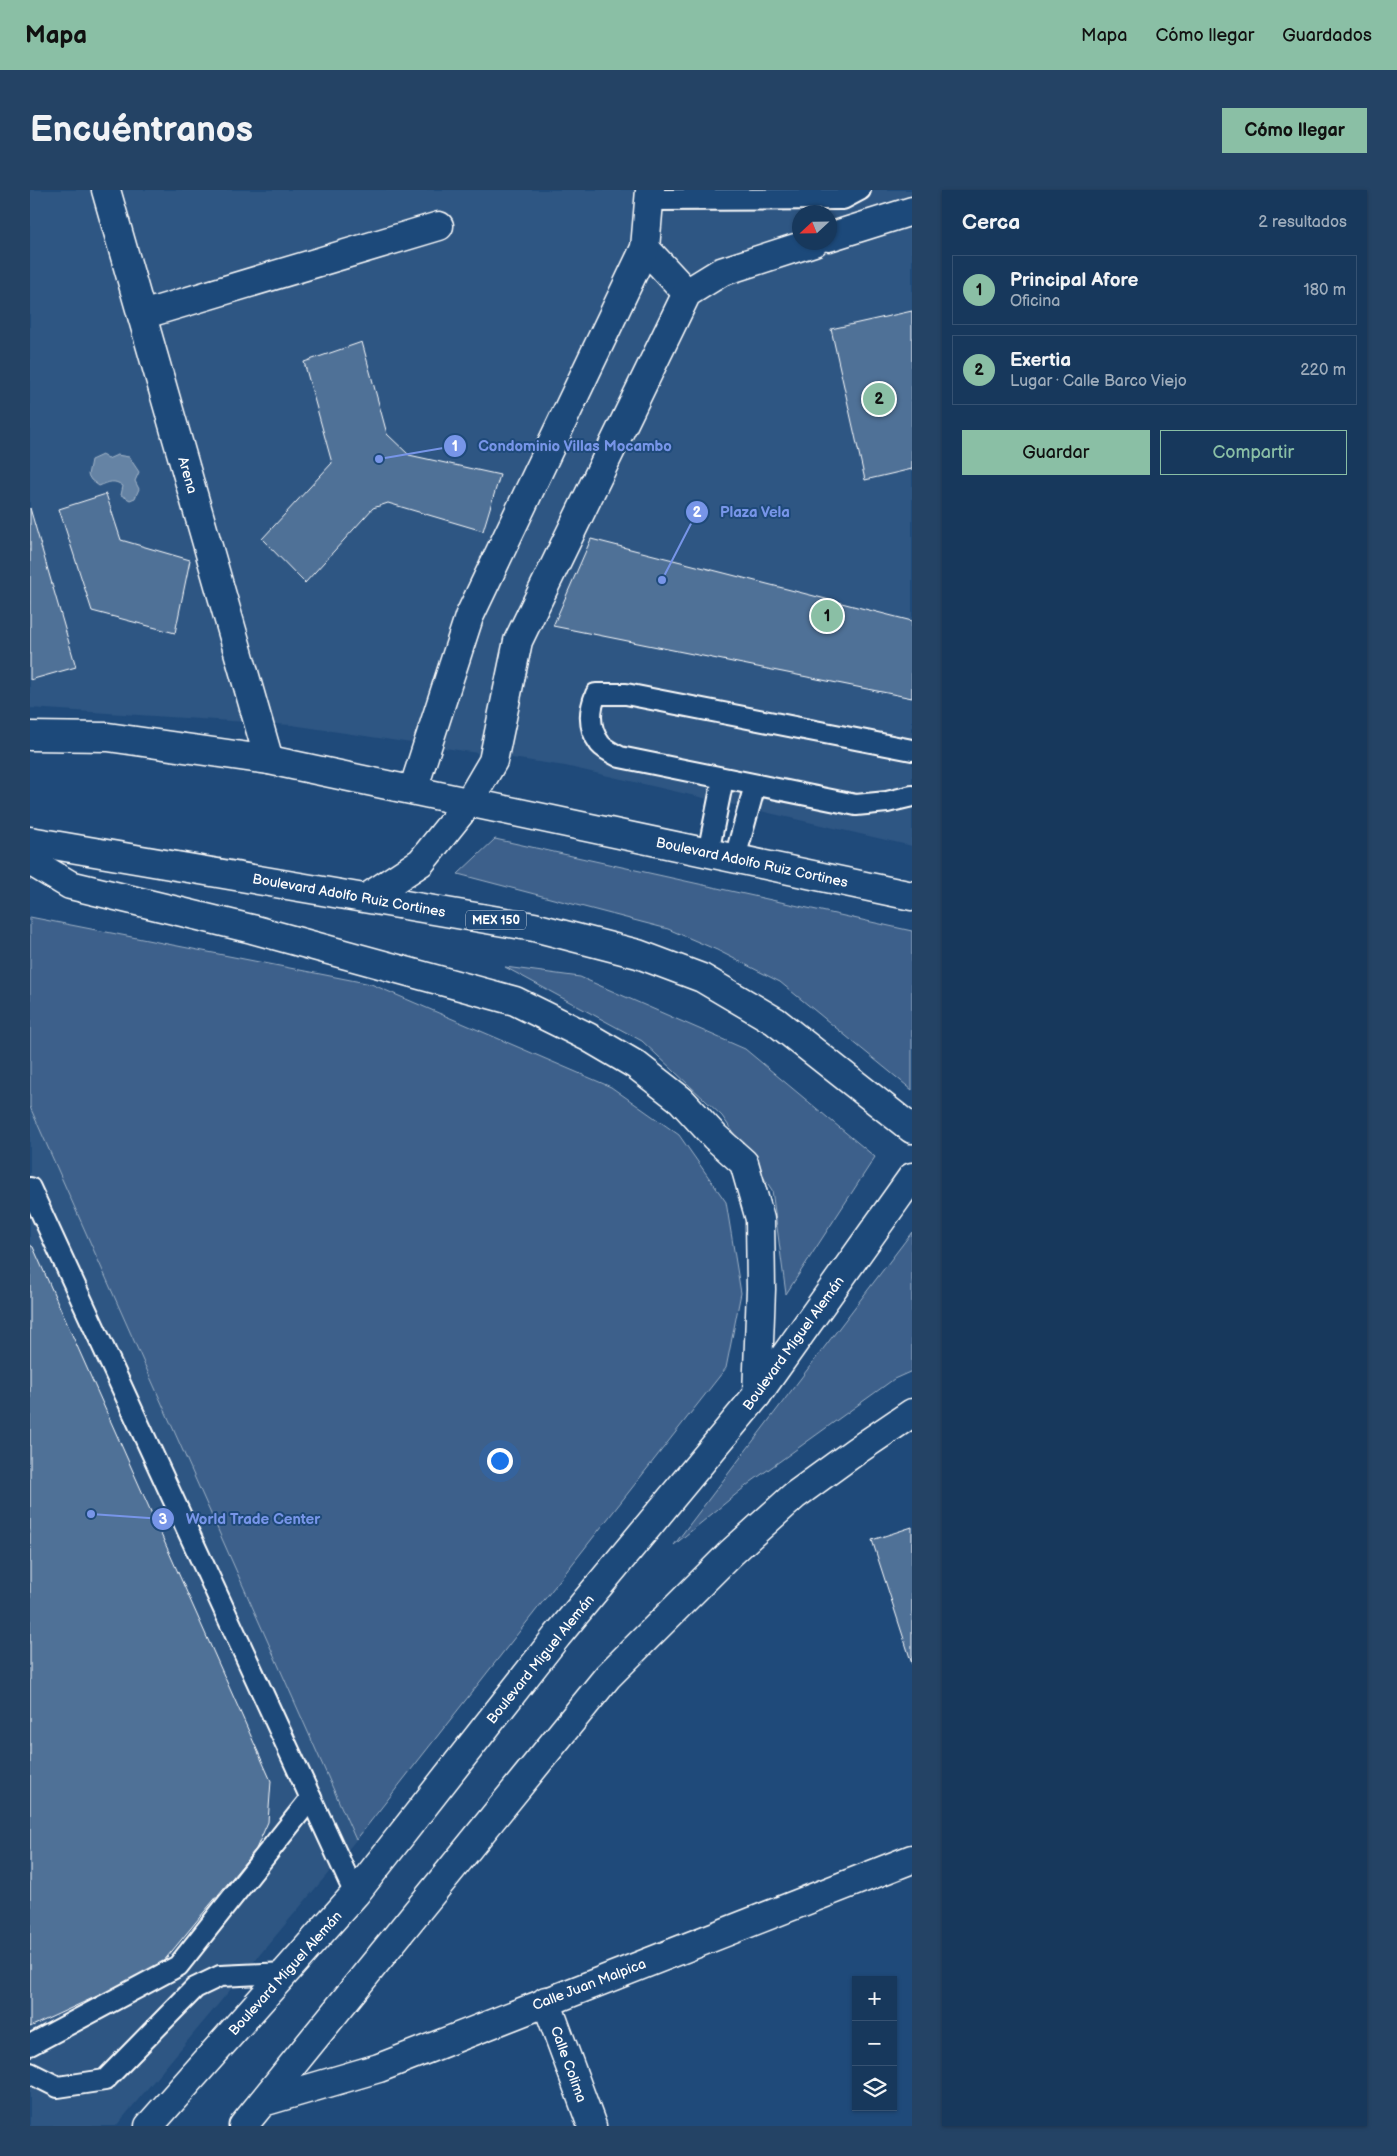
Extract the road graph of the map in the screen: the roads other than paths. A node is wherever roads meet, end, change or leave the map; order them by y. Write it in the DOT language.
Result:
graph roads {
  1 [pos="106,190"];
  2 [pos="860,190"];
  3 [pos="649,195"];
  4 [pos="912,211"];
  5 [pos="439,226"];
  6 [pos="837,236"];
  7 [pos="645,248"];
  8 [pos="792,249"];
  9 [pos="687,293"];
  10 [pos="142,315"];
  11 [pos="30,736"];
  12 [pos="912,750"];
  13 [pos="269,760"];
  14 [pos="723,779"];
  15 [pos="755,785"];
  16 [pos="413,790"];
  17 [pos="912,796"];
  18 [pos="469,802"];
  19 [pos="30,842"];
  20 [pos="708,853"];
  21 [pos="735,858"];
  22 [pos="30,861"];
  23 [pos="912,896"];
  24 [pos="368,897"];
  25 [pos="912,1129"];
  26 [pos="912,1177"];
  27 [pos="30,1188"];
  28 [pos="757,1395"];
  29 [pos="912,1414"];
  30 [pos="310,1798"];
  31 [pos="912,1859"];
  32 [pos="355,1894"];
  33 [pos="285,1973"];
  34 [pos="546,2001"];
  35 [pos="30,2045"];
  36 [pos="30,2073"];
  37 [pos="264,2102"];
  38 [pos="149,2126"];
  39 [pos="243,2126"];
  40 [pos="592,2126"];
  1 -- 10 [label="main road, Arena"];
  2 -- 3 [label="lane"];
  3 -- 7 [label="main road"];
  4 -- 6 [label="main road"];
  5 -- 10 [label="main road"];
  7 -- 9 [label="main road"];
  7 -- 16 [label="main road"];
  8 -- 9 [label="main road"];
  9 -- 18 [label="main road"];
  10 -- 13 [label="main road, Arena"];
  11 -- 13 [label="main road, Boulevard Adolfo Ruiz Cortines"];
  12 -- 14 [label="lane"];
  13 -- 16 [label="main road, Boulevard Adolfo Ruiz Cortines"];
  14 -- 15 [label="lane"];
  14 -- 20 [label="lane"];
  15 -- 17 [label="lane"];
  15 -- 21 [label="lane"];
  16 -- 18 [label="main road, Boulevard Adolfo Ruiz Cortines"];
  18 -- 20 [label="main road, Boulevard Adolfo Ruiz Cortines"];
  18 -- 24 [label="main road"];
  19 -- 24 [label="main road, Boulevard Adolfo Ruiz Cortines / MEX 150"];
  20 -- 21 [label="main road, Boulevard Adolfo Ruiz Cortines"];
  21 -- 23 [label="main road, Boulevard Adolfo Ruiz Cortines"];
  22 -- 28 [label="main road"];
  24 -- 25 [label="main road, Boulevard Adolfo Ruiz Cortines / MEX 150"];
  26 -- 28 [label="main road, Boulevard Miguel Alemán"];
  27 -- 30 [label="lane"];
  28 -- 32 [label="main road, Boulevard Miguel Alemán"];
  29 -- 37 [label="main road"];
  30 -- 32 [label="lane"];
  30 -- 35 [label="lane"];
  31 -- 34 [label="main road, Calle Juan Malpica"];
  32 -- 33 [label="main road, Boulevard Miguel Alemán"];
  33 -- 36 [label="lane"];
  33 -- 38 [label="main road, Boulevard Miguel Alemán"];
  34 -- 37 [label="main road, Calle Juan Malpica"];
  34 -- 40 [label="main road, Calle Colima"];
  37 -- 39 [label="main road"];
}
